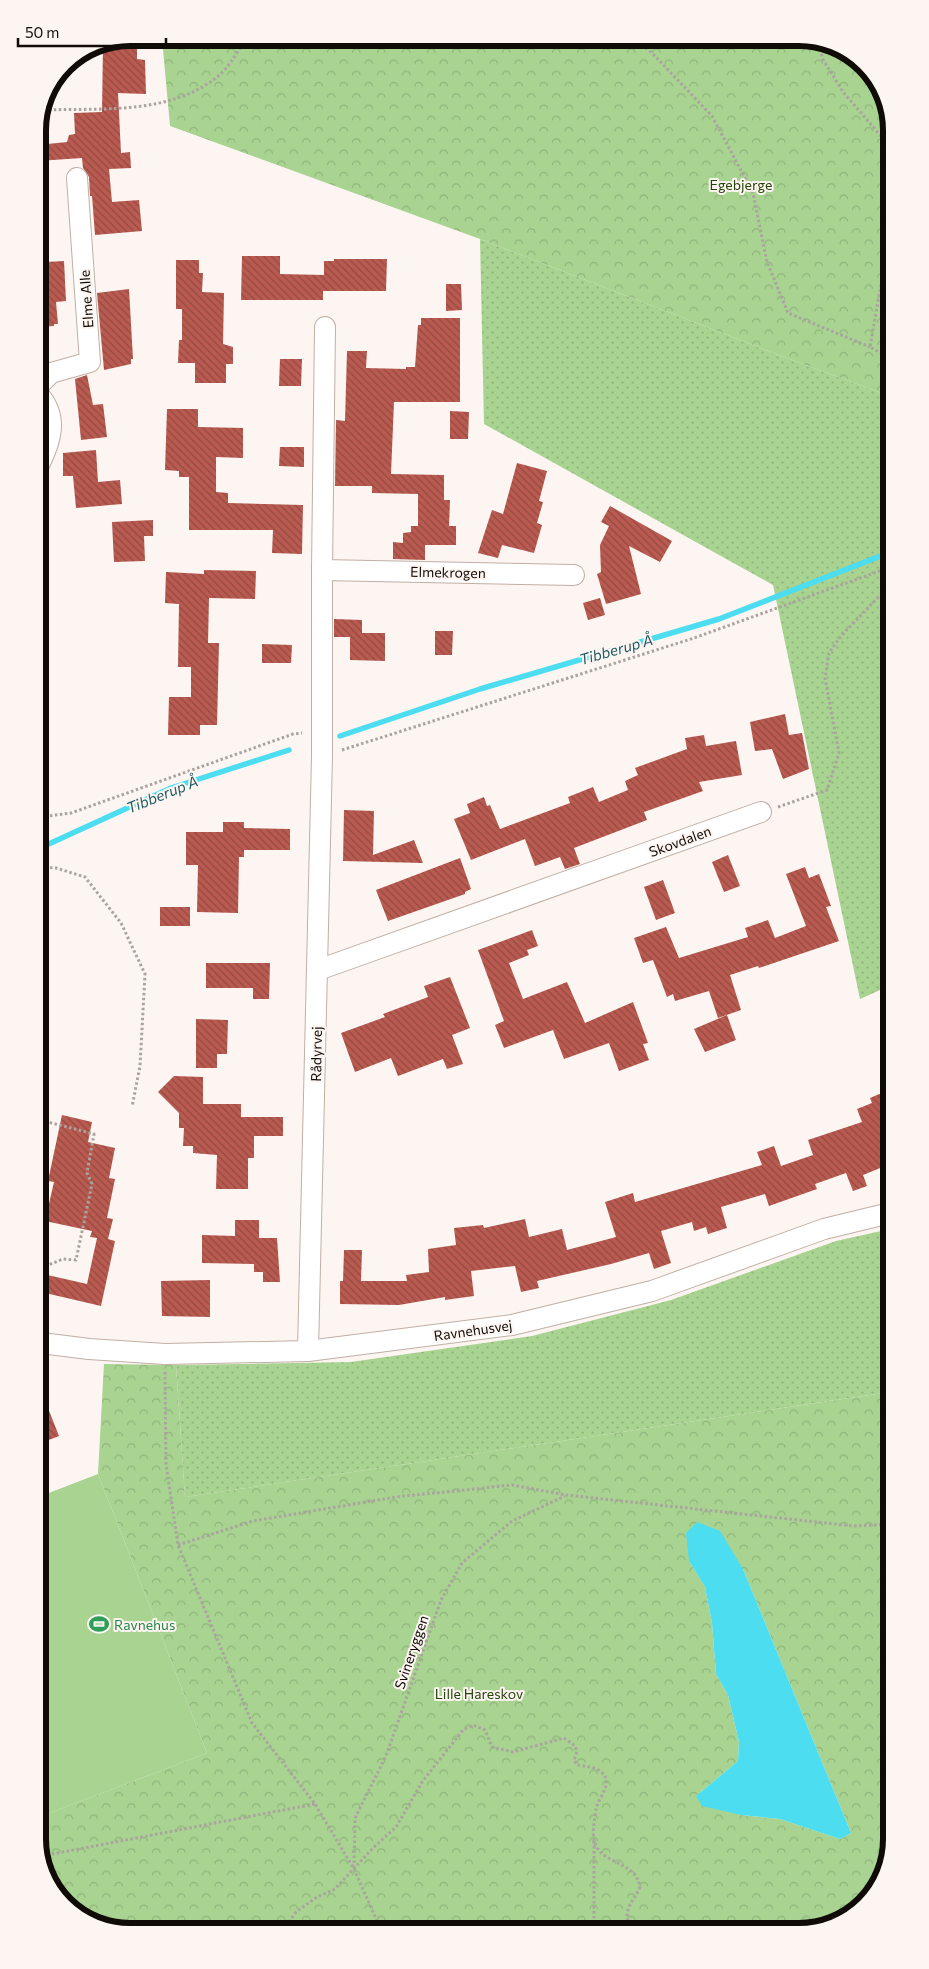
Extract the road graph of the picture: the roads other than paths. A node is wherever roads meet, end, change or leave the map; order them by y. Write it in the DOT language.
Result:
graph roads {
  1 [pos="77,178"];
  2 [pos="326,327"];
  3 [pos="46,378"];
  4 [pos="46,404"];
  5 [pos="46,447"];
  6 [pos="322,570"];
  7 [pos="574,575"];
  8 [pos="761,812"];
  9 [pos="318,970"];
  10 [pos="883,1214"];
  11 [pos="46,1343"];
  12 [pos="308,1351"];
  1 -- 3 [label="street, Elme Alle"];
  2 -- 6 [label="street"];
  4 -- 5 [label="street"];
  6 -- 7 [label="street, Elmekrogen"];
  6 -- 9 [label="street, Rådyrvej"];
  8 -- 9 [label="street, Skovdalen"];
  9 -- 12 [label="street, Rådyrvej"];
  10 -- 12 [label="street, Ravnehusvej"];
  11 -- 12 [label="street, Ravnehusvej"];
}
